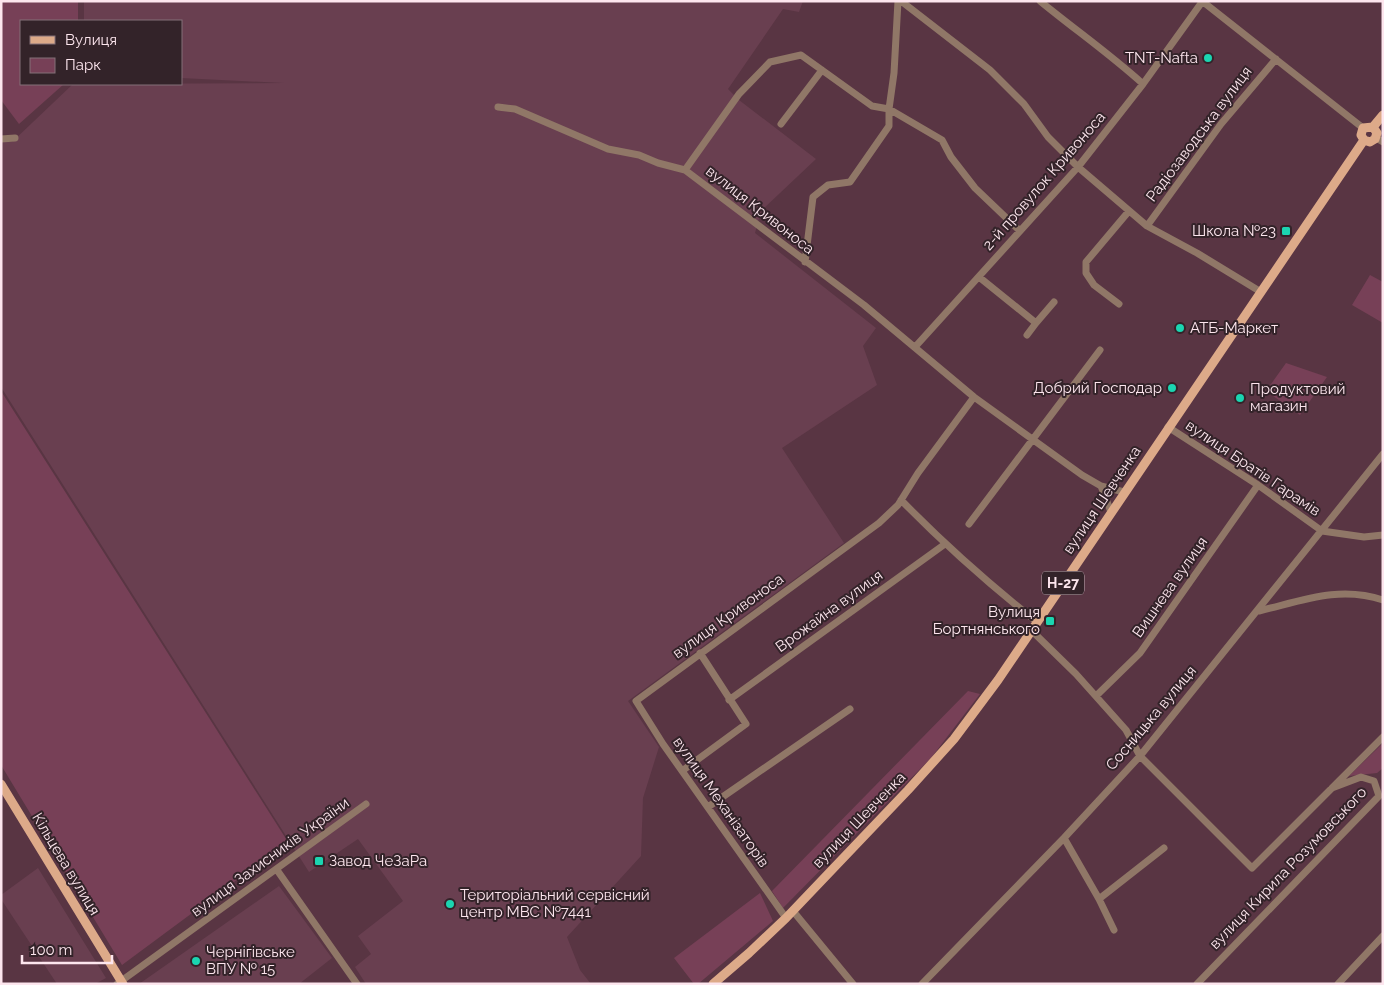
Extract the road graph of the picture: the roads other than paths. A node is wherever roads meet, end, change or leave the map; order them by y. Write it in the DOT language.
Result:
graph roads {
  1 [pos="900,1"];
  2 [pos="1040,1"];
  3 [pos="1206,3"];
  4 [pos="1276,59"];
  5 [pos="822,70"];
  6 [pos="1143,84"];
  7 [pos="498,107"];
  8 [pos="888,109"];
  9 [pos="1383,115"];
  10 [pos="781,124"];
  11 [pos="1373,127"];
  12 [pos="1363,128"];
  13 [pos="15,138"];
  14 [pos="1,139"];
  15 [pos="1364,140"];
  16 [pos="1379,140"];
  17 [pos="1078,167"];
  18 [pos="685,170"];
  19 [pos="1129,211"];
  20 [pos="1147,226"];
  21 [pos="1020,231"];
  22 [pos="805,262"];
  23 [pos="979,276"];
  24 [pos="1261,292"];
  25 [pos="1054,302"];
  26 [pos="1119,304"];
  27 [pos="1036,323"];
  28 [pos="1027,335"];
  29 [pos="915,346"];
  30 [pos="1100,350"];
  31 [pos="974,397"];
  32 [pos="1168,427"];
  33 [pos="1033,439"];
  34 [pos="1383,454"];
  35 [pos="1258,485"];
  36 [pos="1101,486"];
  37 [pos="1124,492"];
  38 [pos="901,500"];
  39 [pos="1110,512"];
  40 [pos="969,524"];
  41 [pos="1322,531"];
  42 [pos="1383,534"];
  43 [pos="945,544"];
  44 [pos="1383,600"];
  45 [pos="1258,611"];
  46 [pos="1037,622"];
  47 [pos="1031,630"];
  48 [pos="700,653"];
  49 [pos="1096,696"];
  50 [pos="729,700"];
  51 [pos="636,701"];
  52 [pos="850,708"];
  53 [pos="1383,737"];
  54 [pos="1140,756"];
  55 [pos="682,770"];
  56 [pos="1,784"];
  57 [pos="1330,789"];
  58 [pos="366,804"];
  59 [pos="708,807"];
  60 [pos="1064,838"];
  61 [pos="1164,848"];
  62 [pos="277,870"];
  63 [pos="1099,898"];
  64 [pos="792,911"];
  65 [pos="786,918"];
  66 [pos="1114,930"];
  67 [pos="1383,936"];
  68 [pos="120,983"];
  69 [pos="357,984"];
  70 [pos="713,984"];
  71 [pos="853,984"];
  72 [pos="922,984"];
  73 [pos="1197,984"];
  74 [pos="1338,984"];
  1 -- 8 [label="street"];
  1 -- 17 [label="street"];
  2 -- 6 [label="street"];
  3 -- 4 [label="street"];
  3 -- 6 [label="street, 2-й провулок Кривоноса"];
  4 -- 12 [label="street"];
  4 -- 20 [label="street, Радіозаводська вулиця"];
  5 -- 8 [label="street"];
  5 -- 10 [label="street"];
  5 -- 18 [label="street"];
  6 -- 17 [label="street, 2-й провулок Кривоноса"];
  7 -- 18 [label="street, вулиця Кривоноса"];
  8 -- 21 [label="street"];
  8 -- 22 [label="street"];
  9 -- 11 [label="main road"];
  11 -- 12 [label="main road"];
  11 -- 16 [label="main road"];
  12 -- 15 [label="main road"];
  13 -- 14 [label="street"];
  15 -- 16 [label="main road"];
  15 -- 24 [label="main road, вулиця Шевченка / Н-27"];
  17 -- 19 [label="street"];
  17 -- 21 [label="street, 2-й провулок Кривоноса"];
  18 -- 22 [label="street, вулиця Кривоноса"];
  19 -- 20 [label="street"];
  19 -- 26 [label="street"];
  20 -- 24 [label="street"];
  21 -- 23 [label="street, 2-й провулок Кривоноса"];
  22 -- 29 [label="street, вулиця Кривоноса"];
  23 -- 27 [label="street"];
  23 -- 29 [label="street, 2-й провулок Кривоноса"];
  24 -- 32 [label="main road, вулиця Шевченка / Н-27"];
  25 -- 27 [label="street"];
  27 -- 28 [label="street"];
  29 -- 31 [label="street, вулиця Кривоноса"];
  30 -- 33 [label="street"];
  31 -- 33 [label="street, вулиця Кривоноса"];
  31 -- 38 [label="street, вулиця Кривоноса"];
  32 -- 35 [label="street, вулиця Братів Гарамів"];
  32 -- 37 [label="main road, вулиця Шевченка / Н-27"];
  33 -- 36 [label="street, вулиця Кривоноса"];
  33 -- 40 [label="street"];
  34 -- 41 [label="street, Сосницька вулиця"];
  35 -- 41 [label="street, вулиця Братів Гарамів"];
  35 -- 49 [label="street, Вишнева вулиця"];
  36 -- 37 [label="street, вулиця Кривоноса"];
  36 -- 39 [label="street"];
  37 -- 39 [label="main road, вулиця Шевченка / Н-27"];
  38 -- 43 [label="street"];
  38 -- 48 [label="street, вулиця Кривоноса"];
  39 -- 46 [label="main road, вулиця Шевченка / Н-27"];
  41 -- 42 [label="street, вулиця Братів Гарамів"];
  41 -- 45 [label="street, Сосницька вулиця"];
  43 -- 46 [label="street"];
  43 -- 50 [label="street, Врожайна вулиця"];
  44 -- 45 [label="street"];
  45 -- 54 [label="street, Сосницька вулиця"];
  46 -- 47 [label="main road, вулиця Шевченка / Н-27"];
  47 -- 49 [label="street"];
  47 -- 64 [label="main road, вулиця Шевченка / Н-27"];
  48 -- 50 [label="street"];
  48 -- 51 [label="street, вулиця Кривоноса"];
  49 -- 54 [label="street"];
  50 -- 55 [label="street"];
  51 -- 55 [label="street, вулиця Механізаторів"];
  52 -- 59 [label="street"];
  53 -- 57 [label="street, вулиця Кирила Розумовського"];
  54 -- 57 [label="street, вулиця Кирила Розумовського"];
  54 -- 60 [label="street, Сосницька вулиця"];
  55 -- 59 [label="street, вулиця Механізаторів"];
  56 -- 68 [label="main road, Кільцева вулиця"];
  57 -- 73 [label="street, вулиця Кирила Розумовського"];
  58 -- 62 [label="street, вулиця Захисників України"];
  59 -- 65 [label="street, вулиця Механізаторів"];
  60 -- 63 [label="street"];
  60 -- 72 [label="street, Сосницька вулиця"];
  61 -- 63 [label="street"];
  62 -- 68 [label="street, вулиця Захисників України"];
  62 -- 69 [label="street"];
  63 -- 66 [label="street"];
  64 -- 65 [label="main road, вулиця Шевченка / Н-27"];
  64 -- 71 [label="street"];
  65 -- 70 [label="main road, вулиця Шевченка / Н-27"];
  67 -- 74 [label="street"];
}
